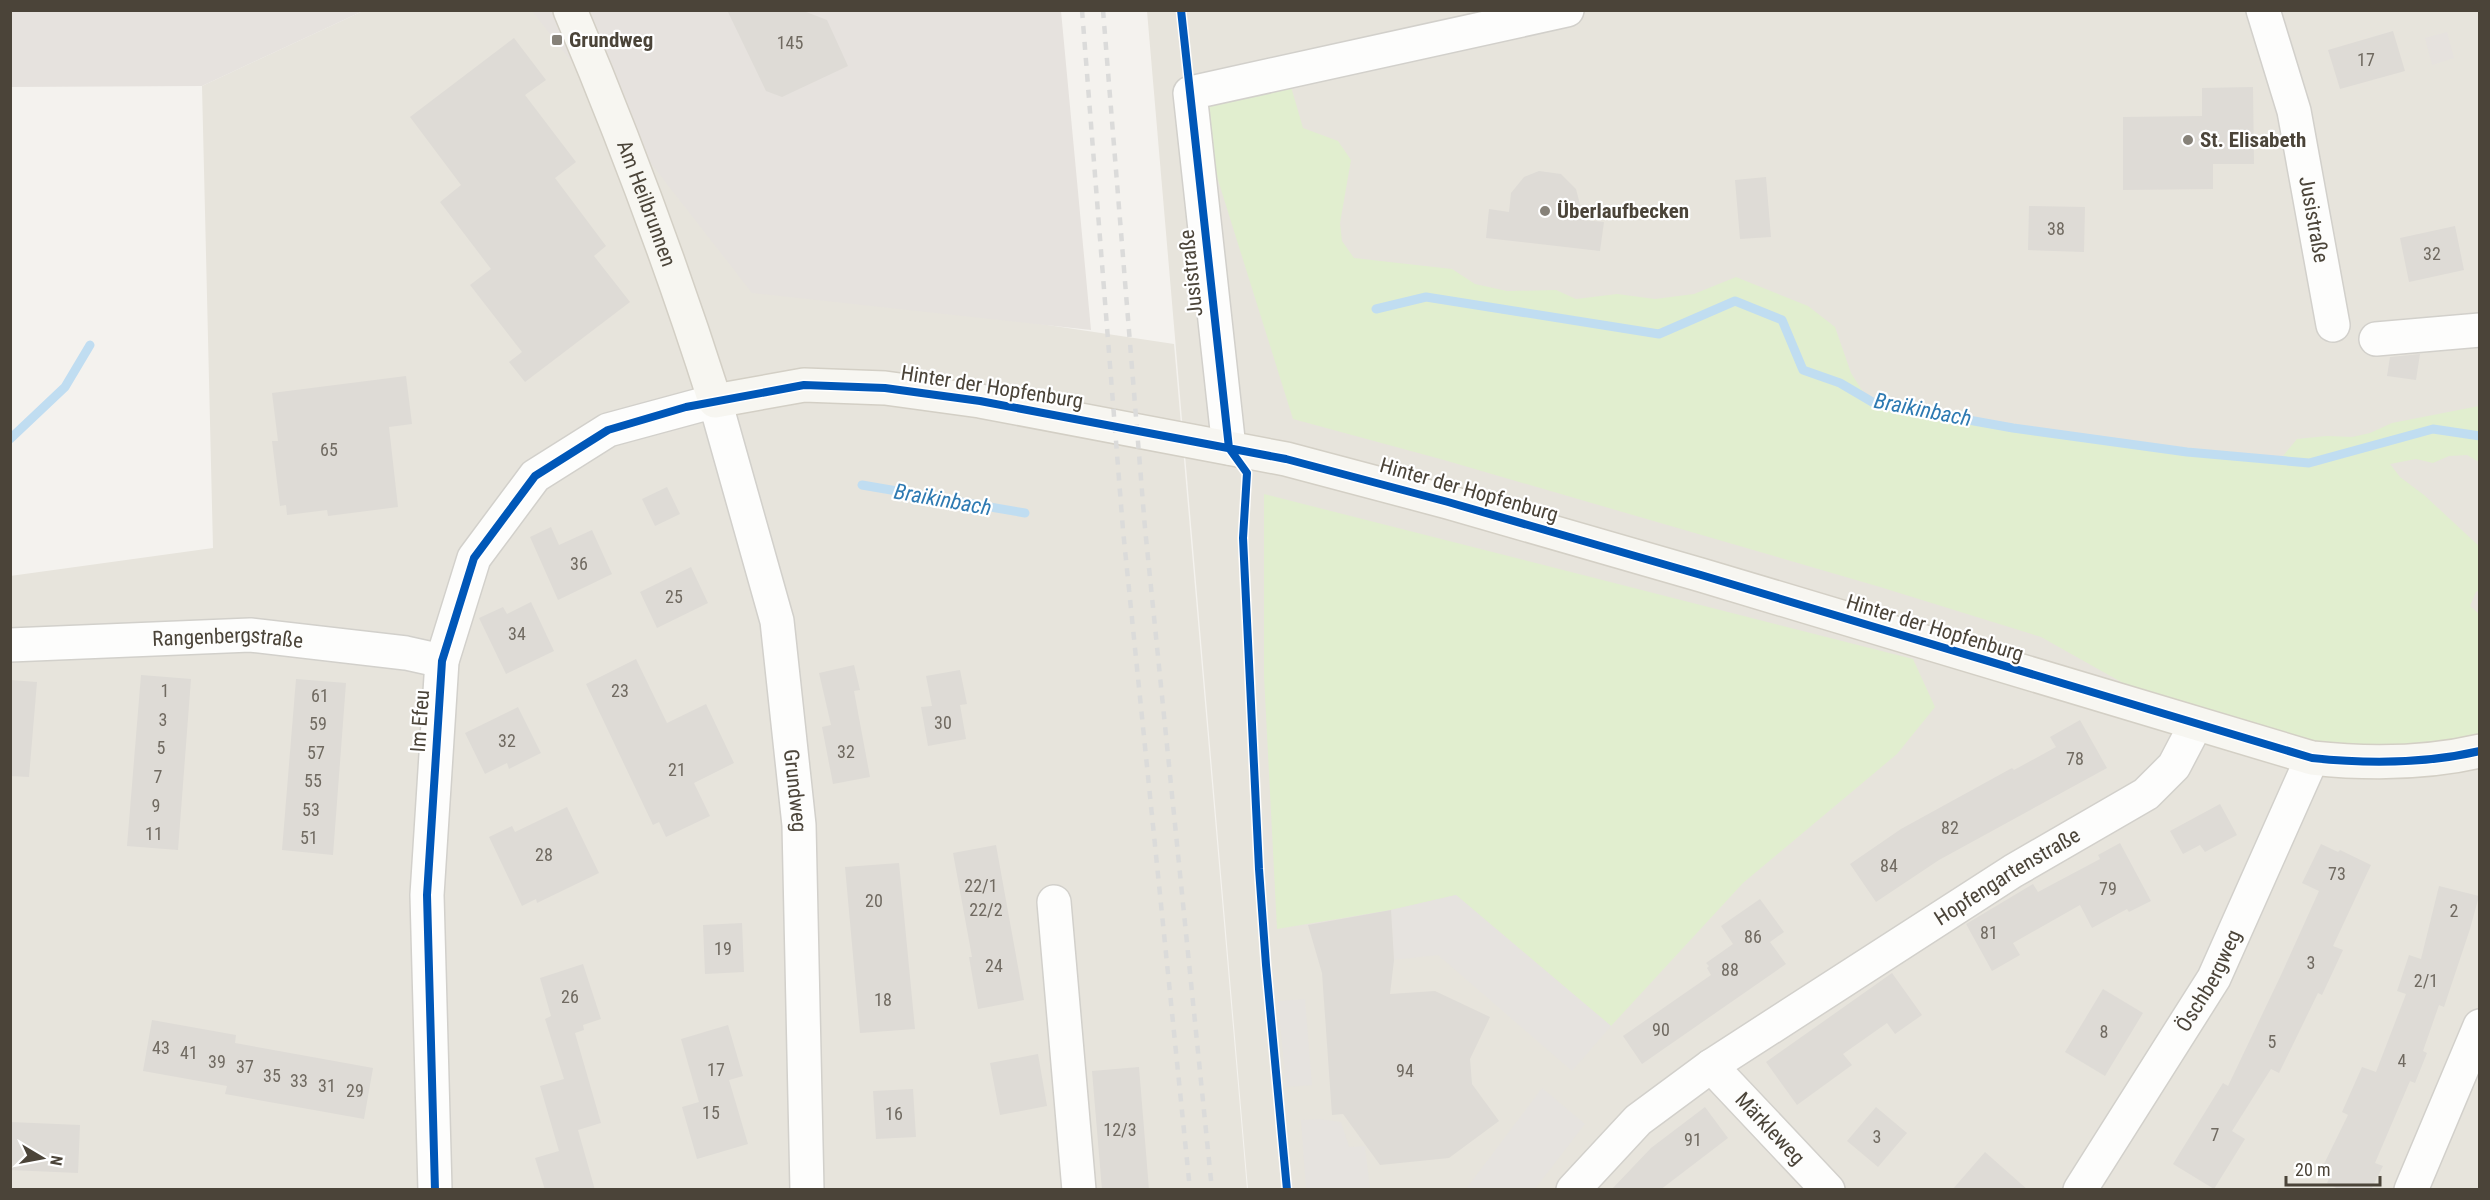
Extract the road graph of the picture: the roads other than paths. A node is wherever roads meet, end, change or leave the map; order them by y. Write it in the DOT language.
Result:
graph roads {
  1 [pos="570,10"];
  2 [pos="1567,10"];
  3 [pos="2263,10"];
  4 [pos="2332,325"];
  5 [pos="2480,330"];
  6 [pos="2376,339"];
  7 [pos="715,401"];
  8 [pos="1229,448"];
  9 [pos="10,645"];
  10 [pos="442,661"];
  11 [pos="2196,724"];
  12 [pos="2480,751"];
  13 [pos="2312,758"];
  14 [pos="1054,902"];
  15 [pos="2480,1026"];
  16 [pos="1711,1066"];
  17 [pos="435,1190"];
  18 [pos="807,1190"];
  19 [pos="1079,1190"];
  20 [pos="1573,1190"];
  21 [pos="1828,1190"];
  22 [pos="2080,1190"];
  23 [pos="2410,1190"];
  1 -- 7 [label="street, Am Heilbrunnen"];
  2 -- 8 [label="street, Jusistraße"];
  3 -- 4 [label="street, Jusistraße"];
  5 -- 6 [label="street"];
  7 -- 8 [label="street, Hinter der Hopfenburg"];
  7 -- 10 [label="street, Im Efeu"];
  7 -- 18 [label="street, Grundweg"];
  8 -- 11 [label="street, Hinter der Hopfenburg"];
  9 -- 10 [label="street, Rangenbergstraße"];
  10 -- 17 [label="street, Im Efeu"];
  11 -- 13 [label="street"];
  11 -- 16 [label="street, Hopfengartenstraße"];
  12 -- 13 [label="street"];
  13 -- 22 [label="street, Öschbergweg"];
  14 -- 19 [label="street"];
  15 -- 23 [label="street"];
  16 -- 20 [label="street, Hopfengartenstraße"];
  16 -- 21 [label="street, Märkleweg"];
}
